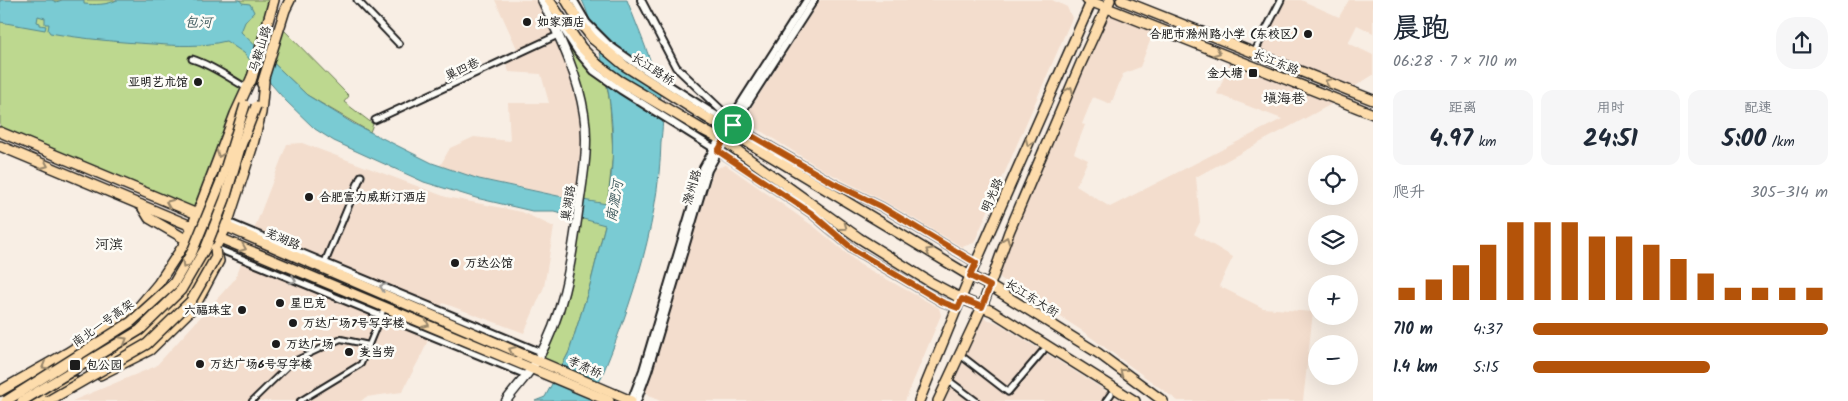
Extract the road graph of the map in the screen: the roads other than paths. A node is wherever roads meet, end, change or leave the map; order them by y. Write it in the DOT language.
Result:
graph roads {
  1 [pos="274,0"];
  2 [pos="290,0"];
  3 [pos="357,0"];
  4 [pos="566,0"];
  5 [pos="574,0"];
  6 [pos="641,0"];
  7 [pos="807,0"];
  8 [pos="814,0"];
  9 [pos="1121,0"];
  10 [pos="1281,0"];
  11 [pos="546,1"];
  12 [pos="1090,1"];
  13 [pos="1109,4"];
  14 [pos="588,24"];
  15 [pos="558,35"];
  16 [pos="398,44"];
  17 [pos="1254,53"];
  18 [pos="192,59"];
  19 [pos="252,77"];
  20 [pos="264,81"];
  21 [pos="247,88"];
  22 [pos="1373,100"];
  23 [pos="245,105"];
  24 [pos="256,106"];
  25 [pos="707,114"];
  26 [pos="1373,114"];
  27 [pos="375,120"];
  28 [pos="729,127"];
  29 [pos="0,132"];
  30 [pos="700,134"];
  31 [pos="722,139"];
  32 [pos="0,146"];
  33 [pos="716,150"];
  34 [pos="361,176"];
  35 [pos="140,205"];
  36 [pos="197,214"];
  37 [pos="226,225"];
  38 [pos="192,227"];
  39 [pos="221,239"];
  40 [pos="187,240"];
  41 [pos="215,248"];
  42 [pos="324,262"];
  43 [pos="976,263"];
  44 [pos="970,276"];
  45 [pos="990,286"];
  46 [pos="962,299"];
  47 [pos="385,306"];
  48 [pos="982,307"];
  49 [pos="958,308"];
  50 [pos="369,345"];
  51 [pos="1043,351"];
  52 [pos="959,354"];
  53 [pos="534,364"];
  54 [pos="555,373"];
  55 [pos="948,380"];
  56 [pos="0,391"];
  57 [pos="1111,394"];
  58 [pos="604,396"];
  59 [pos="51,399"];
  60 [pos="6,401"];
  61 [pos="22,401"];
  62 [pos="36,401"];
  63 [pos="252,401"];
  64 [pos="300,401"];
  65 [pos="506,401"];
  66 [pos="631,401"];
  67 [pos="637,401"];
  68 [pos="918,401"];
  69 [pos="938,401"];
  70 [pos="976,401"];
  71 [pos="1106,401"];
  72 [pos="1135,401"];
  73 [pos="1163,401"];
  1 -- 19 [label="main road, 马鞍山路"];
  2 -- 20 [label="main road, 马鞍山路"];
  3 -- 16 [label="street"];
  4 -- 25 [label="main road, 长江路桥"];
  5 -- 14 [label="street"];
  6 -- 28 [label="street"];
  7 -- 28 [label="street, 滁州路"];
  8 -- 28 [label="street, 滁州路"];
  9 -- 17 [label="main road, 长江东路"];
  10 -- 17 [label="street"];
  11 -- 15 [label="main road, 巢湖路"];
  11 -- 30 [label="main road"];
  12 -- 13 [label="main road, 长江东路"];
  12 -- 43 [label="main road, 明光路, one-way"];
  13 -- 26 [label="main road, 长江东路, one-way"];
  45 -- 13 [label="main road, one-way"];
  14 -- 25 [label="street"];
  15 -- 27 [label="street, 巢四巷"];
  15 -- 53 [label="main road, 巢湖路"];
  22 -- 17 [label="main road, 长江东路, one-way"];
  18 -- 21 [label="street"];
  19 -- 21 [label="main road"];
  19 -- 23 [label="main road, 马鞍山路"];
  20 -- 24 [label="main road, 马鞍山路"];
  20 -- 37 [label="main road"];
  21 -- 36 [label="main road, one-way"];
  23 -- 60 [label="main road, 南北一号高架, one-way, bridge"];
  61 -- 24 [label="main road, 南北一号高架, one-way, bridge"];
  25 -- 28 [label="main road, 长江东大街"];
  28 -- 31 [label="street, 滁州路"];
  28 -- 43 [label="street"];
  44 -- 28 [label="main road, 长江东大街, one-way"];
  36 -- 29 [label="main road, 芜湖路, one-way"];
  30 -- 31 [label="main road"];
  30 -- 33 [label="street"];
  31 -- 33 [label="street, 滁州路"];
  31 -- 46 [label="main road, one-way"];
  32 -- 35 [label="main road, 芜湖路, one-way"];
  33 -- 49 [label="street"];
  33 -- 66 [label="street, 滁州路"];
  33 -- 67 [label="street, 滁州路"];
  34 -- 42 [label="street"];
  35 -- 38 [label="main road, 芜湖路"];
  35 -- 40 [label="main road"];
  36 -- 37 [label="main road, 芜湖路"];
  36 -- 38 [label="main road"];
  37 -- 39 [label="main road"];
  37 -- 42 [label="street"];
  53 -- 37 [label="main road, 芜湖路, one-way"];
  38 -- 39 [label="main road, 芜湖路"];
  38 -- 40 [label="main road"];
  39 -- 41 [label="main road"];
  39 -- 47 [label="main road, 芜湖路, one-way"];
  40 -- 56 [label="main road, one-way"];
  41 -- 53 [label="street, one-way"];
  41 -- 59 [label="main road, bridge"];
  53 -- 42 [label="street, one-way"];
  43 -- 44 [label="main road, 明光路"];
  44 -- 45 [label="main road, 长江东大街"];
  44 -- 46 [label="main road, 明光路"];
  45 -- 48 [label="main road"];
  73 -- 45 [label="main road, 长江东大街, one-way"];
  46 -- 48 [label="main road"];
  46 -- 49 [label="main road, 明光路"];
  47 -- 50 [label="street"];
  47 -- 53 [label="main road, 芜湖路, one-way"];
  48 -- 52 [label="main road"];
  48 -- 72 [label="main road"];
  49 -- 68 [label="main road, 明光路"];
  50 -- 63 [label="street"];
  50 -- 64 [label="street"];
  51 -- 52 [label="street"];
  52 -- 55 [label="main road"];
  53 -- 54 [label="main road, 芜湖路"];
  53 -- 65 [label="main road, 巢湖路"];
  54 -- 58 [label="main road, 孝肃桥"];
  55 -- 69 [label="main road"];
  55 -- 70 [label="street"];
  57 -- 71 [label="street"];
  58 -- 66 [label="main road"];
  59 -- 62 [label="main road"];
}
